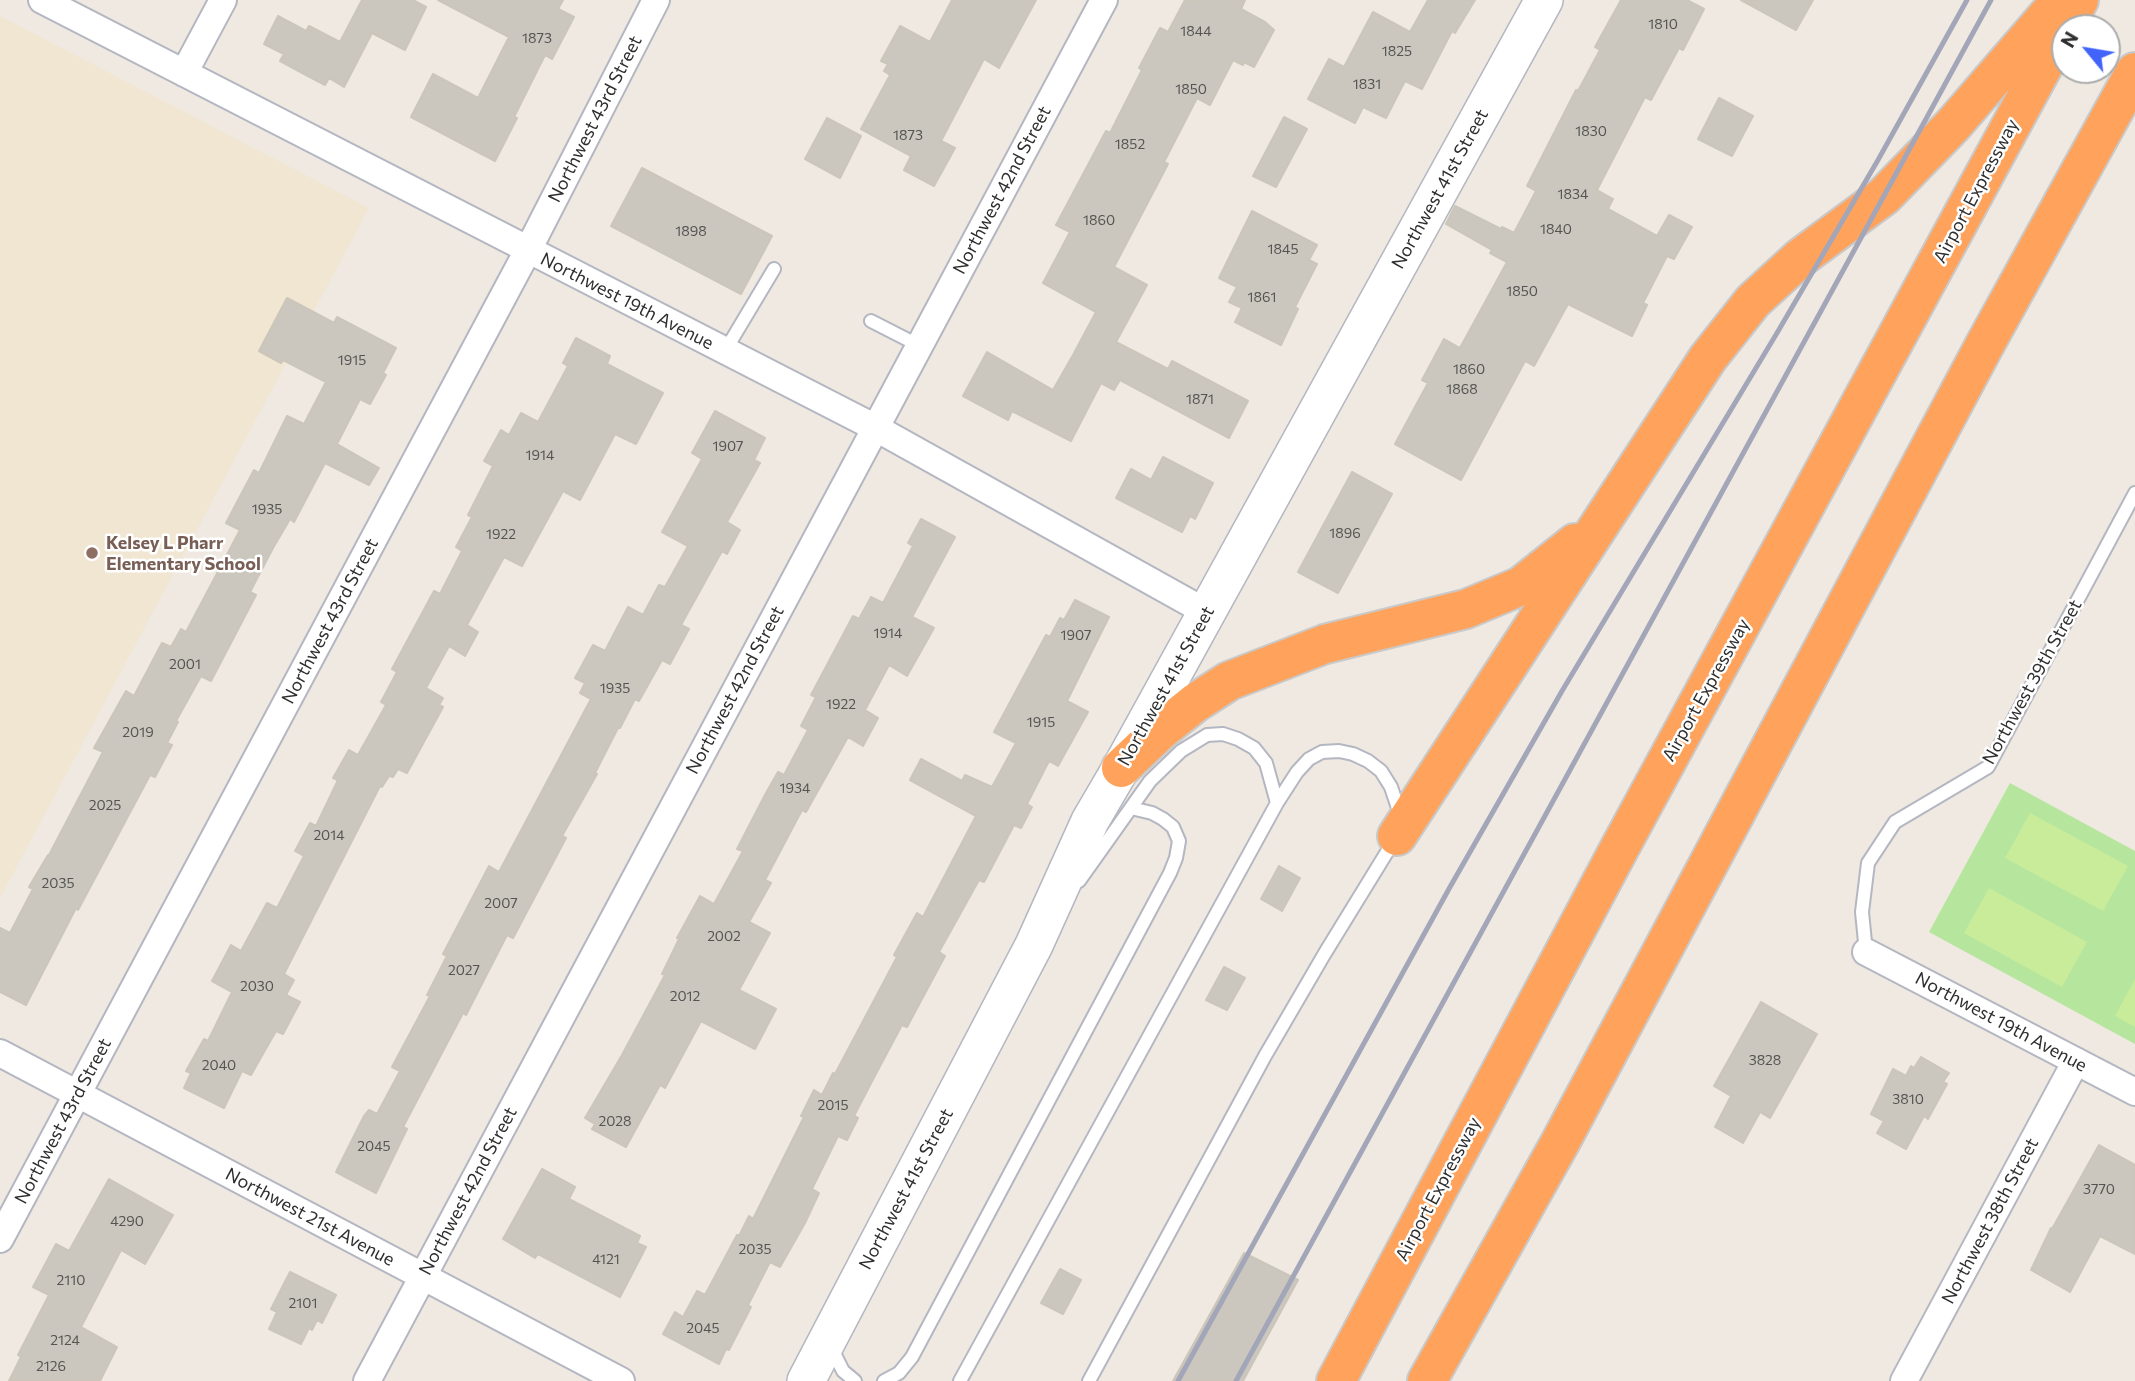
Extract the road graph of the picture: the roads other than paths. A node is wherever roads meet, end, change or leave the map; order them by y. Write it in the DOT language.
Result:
graph roads {
  1 [pos="42,0"];
  2 [pos="223,0"];
  3 [pos="656,0"];
  4 [pos="1104,0"];
  5 [pos="1545,0"];
  6 [pos="2061,0"];
  7 [pos="2079,0"];
  8 [pos="2135,72"];
  9 [pos="184,73"];
  10 [pos="528,250"];
  11 [pos="774,269"];
  12 [pos="871,321"];
  13 [pos="918,345"];
  14 [pos="725,351"];
  15 [pos="874,427"];
  16 [pos="1628,484"];
  17 [pos="2135,493"];
  18 [pos="1206,612"];
  19 [pos="1121,768"];
  20 [pos="1277,803"];
  21 [pos="1131,808"];
  22 [pos="1397,836"];
  23 [pos="1034,945"];
  24 [pos="1866,952"];
  25 [pos="0,1053"];
  26 [pos="2076,1061"];
  27 [pos="2135,1092"];
  28 [pos="77,1094"];
  29 [pos="1561,1141"];
  30 [pos="0,1239"];
  31 [pos="422,1277"];
  32 [pos="828,1339"];
  33 [pos="367,1381"];
  34 [pos="621,1381"];
  35 [pos="806,1381"];
  36 [pos="855,1381"];
  37 [pos="884,1381"];
  38 [pos="960,1381"];
  39 [pos="1089,1381"];
  40 [pos="1335,1381"];
  41 [pos="1427,1381"];
  42 [pos="1450,1381"];
  43 [pos="1904,1381"];
  1 -- 9 [label="street, Northwest 19th Avenue"];
  2 -- 9 [label="street"];
  3 -- 10 [label="street, Northwest 43rd Street"];
  4 -- 13 [label="street, Northwest 42nd Street"];
  5 -- 18 [label="main road, Northwest 41st Street"];
  6 -- 16 [label="highway"];
  7 -- 40 [label="highway, Airport Expressway"];
  8 -- 29 [label="highway"];
  9 -- 10 [label="street, Northwest 19th Avenue"];
  10 -- 14 [label="street, Northwest 19th Avenue"];
  10 -- 28 [label="street, Northwest 43rd Street"];
  11 -- 14 [label="lane"];
  12 -- 13 [label="lane"];
  13 -- 15 [label="street, Northwest 42nd Street"];
  14 -- 15 [label="street, Northwest 19th Avenue"];
  15 -- 18 [label="street, Northwest 19th Avenue"];
  15 -- 31 [label="street, Northwest 42nd Street"];
  16 -- 19 [label="highway"];
  16 -- 22 [label="highway"];
  17 -- 24 [label="lane, Northwest 39th Street"];
  18 -- 19 [label="main road, Northwest 41st Street"];
  19 -- 23 [label="main road, Northwest 41st Street"];
  20 -- 21 [label="lane"];
  20 -- 22 [label="lane"];
  20 -- 38 [label="lane"];
  21 -- 23 [label="lane"];
  21 -- 37 [label="lane"];
  22 -- 39 [label="lane"];
  23 -- 32 [label="main road, Northwest 41st Street"];
  24 -- 26 [label="street, Northwest 19th Avenue"];
  25 -- 28 [label="street, Northwest 21st Avenue"];
  26 -- 27 [label="street, Northwest 19th Avenue"];
  26 -- 43 [label="street, Northwest 38th Street"];
  28 -- 30 [label="street, Northwest 43rd Street"];
  28 -- 31 [label="street, Northwest 21st Avenue"];
  29 -- 41 [label="highway"];
  29 -- 42 [label="highway"];
  31 -- 33 [label="street, Northwest 42nd Street"];
  31 -- 34 [label="street, Northwest 21st Avenue"];
  32 -- 35 [label="main road, Northwest 41st Street"];
  32 -- 36 [label="lane"];
}
